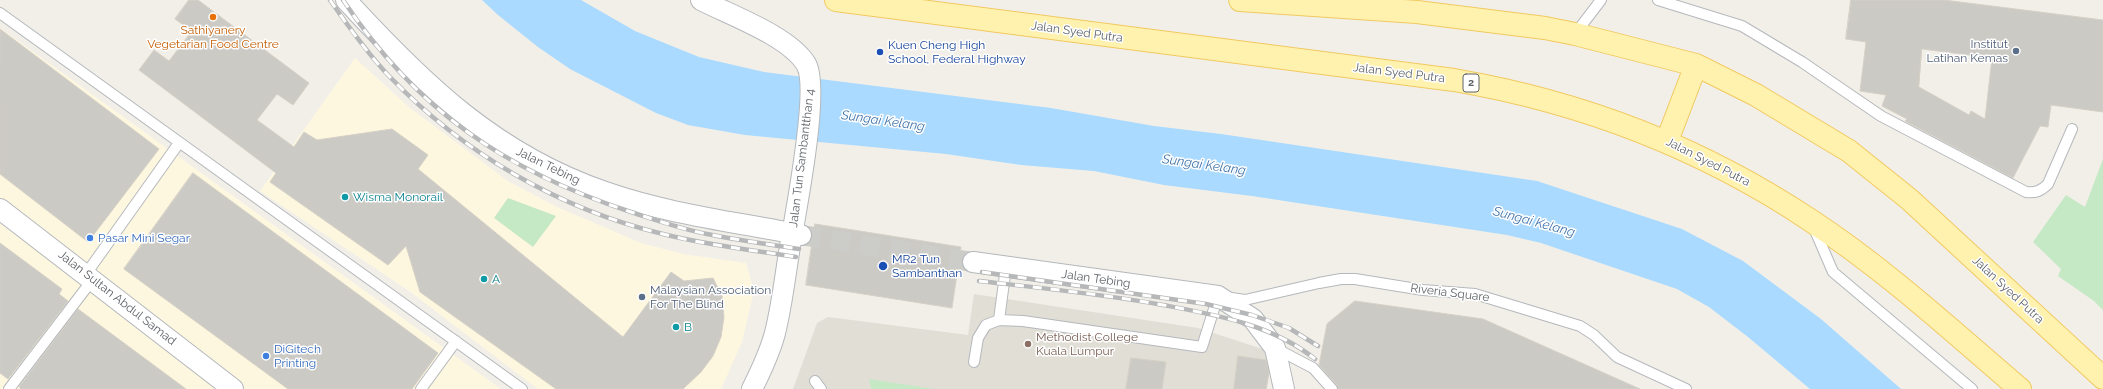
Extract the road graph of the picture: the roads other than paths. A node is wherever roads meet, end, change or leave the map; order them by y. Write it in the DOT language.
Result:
graph roads {
  1 [pos="346,0"];
  2 [pos="701,0"];
  3 [pos="836,0"];
  4 [pos="1240,0"];
  5 [pos="1602,0"];
  6 [pos="1658,0"];
  7 [pos="1388,5"];
  8 [pos="1417,6"];
  9 [pos="0,13"];
  10 [pos="1575,34"];
  11 [pos="1696,65"];
  12 [pos="2072,129"];
  13 [pos="1667,141"];
  14 [pos="179,143"];
  15 [pos="0,209"];
  16 [pos="1811,220"];
  17 [pos="796,234"];
  18 [pos="973,262"];
  19 [pos="1006,267"];
  20 [pos="89,276"];
  21 [pos="1218,296"];
  22 [pos="999,320"];
  23 [pos="456,341"];
  24 [pos="1275,348"];
  25 [pos="974,362"];
  26 [pos="2103,378"];
  27 [pos="9,389"];
  28 [pos="233,389"];
  29 [pos="421,389"];
  30 [pos="522,389"];
  31 [pos="752,389"];
  32 [pos="1284,389"];
  33 [pos="1332,389"];
  34 [pos="1686,389"];
  35 [pos="1972,389"];
  36 [pos="2020,389"];
  1 -- 17 [label="street, Jalan Tebing"];
  2 -- 17 [label="street, Jalan Tun Sambantthan 4"];
  3 -- 13 [label="main road, Jalan Syed Putra / 2"];
  4 -- 7 [label="main road, Jalan Syed Putra"];
  5 -- 10 [label="lane"];
  6 -- 12 [label="lane"];
  7 -- 8 [label="main road, Jalan Syed Putra"];
  8 -- 10 [label="main road, Jalan Syed Putra"];
  9 -- 14 [label="lane"];
  10 -- 11 [label="main road, Jalan Syed Putra"];
  11 -- 13 [label="main road"];
  11 -- 26 [label="main road, Jalan Syed Putra"];
  13 -- 16 [label="main road, Jalan Syed Putra / 2"];
  14 -- 20 [label="lane"];
  14 -- 23 [label="lane"];
  15 -- 20 [label="street, Jalan Sultan Abdul Samad"];
  16 -- 35 [label="lane"];
  16 -- 36 [label="main road, Jalan Syed Putra / 2"];
  17 -- 31 [label="street, Jalan Tun Sambantthan 4"];
  18 -- 19 [label="street, Jalan Tebing"];
  19 -- 21 [label="street, Jalan Tebing"];
  19 -- 22 [label="lane"];
  20 -- 27 [label="lane"];
  20 -- 28 [label="street, Jalan Sultan Abdul Samad"];
  21 -- 22 [label="lane"];
  21 -- 24 [label="street"];
  21 -- 34 [label="lane, Riveria Square"];
  22 -- 25 [label="lane"];
  23 -- 29 [label="lane"];
  23 -- 30 [label="lane"];
  24 -- 32 [label="street"];
  24 -- 33 [label="lane"];
}
